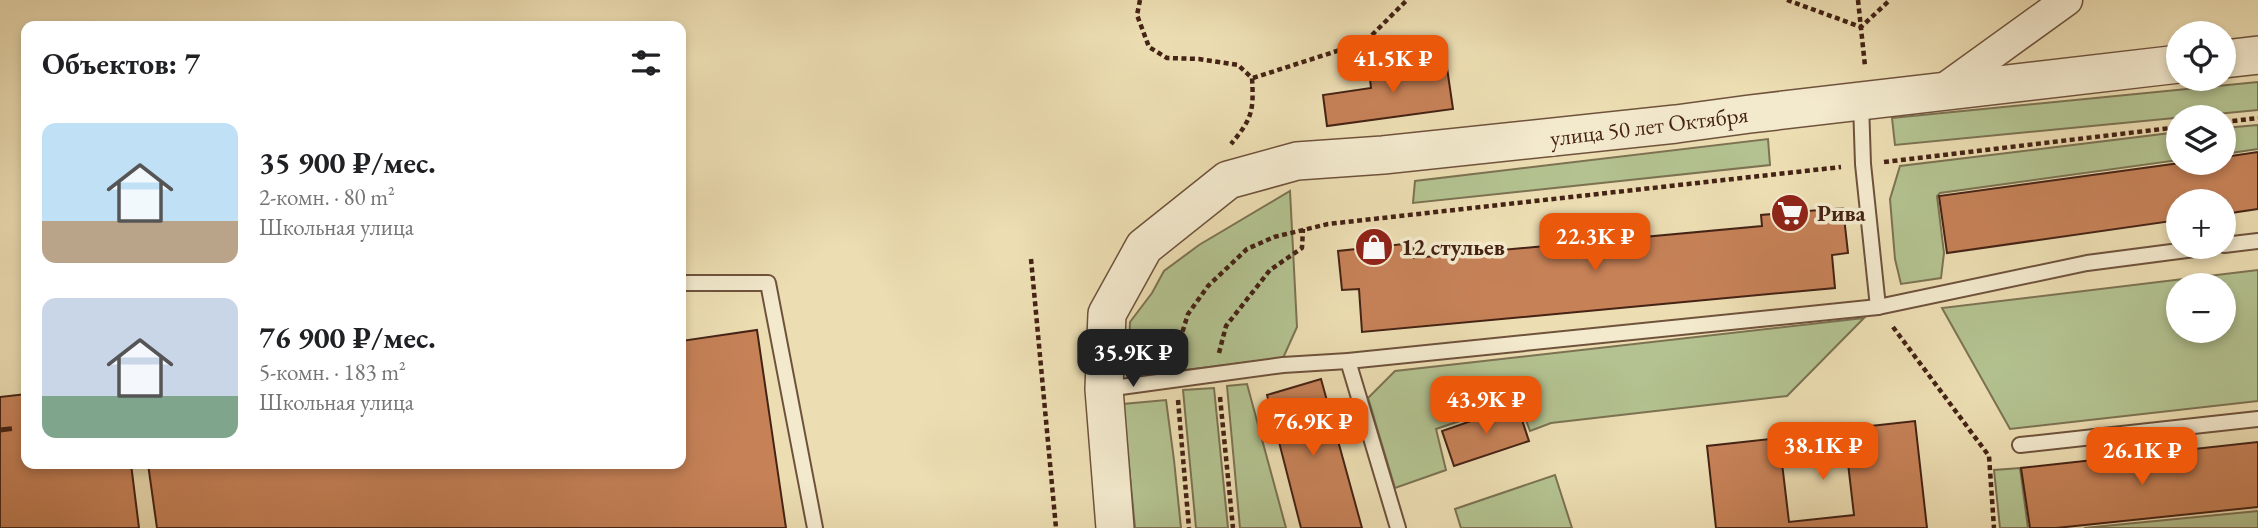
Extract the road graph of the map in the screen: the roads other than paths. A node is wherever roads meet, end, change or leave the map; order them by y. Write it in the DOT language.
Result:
graph roads {
  1 [pos="2067,0"];
  2 [pos="2258,55"];
  3 [pos="2236,58"];
  4 [pos="2166,65"];
  5 [pos="1941,91"];
  6 [pos="1861,102"];
  7 [pos="2258,240"];
  8 [pos="2236,243"];
  9 [pos="2166,253"];
  10 [pos="686,283"];
  11 [pos="1878,307"];
  12 [pos="1348,361"];
  13 [pos="1104,389"];
  14 [pos="2258,419"];
  15 [pos="2020,445"];
  16 [pos="815,528"];
  17 [pos="1115,528"];
  18 [pos="1398,528"];
  1 -- 5 [label="street"];
  2 -- 3 [label="street"];
  4 -- 5 [label="street, улица 50 лет Октября"];
  5 -- 6 [label="street, улица 50 лет Октября"];
  6 -- 11 [label="lane"];
  6 -- 13 [label="street, улица 50 лет Октября"];
  7 -- 8 [label="lane"];
  9 -- 11 [label="lane"];
  10 -- 16 [label="lane"];
  11 -- 12 [label="lane"];
  12 -- 13 [label="lane"];
  12 -- 18 [label="lane"];
  13 -- 17 [label="street"];
  14 -- 15 [label="lane"];
}
